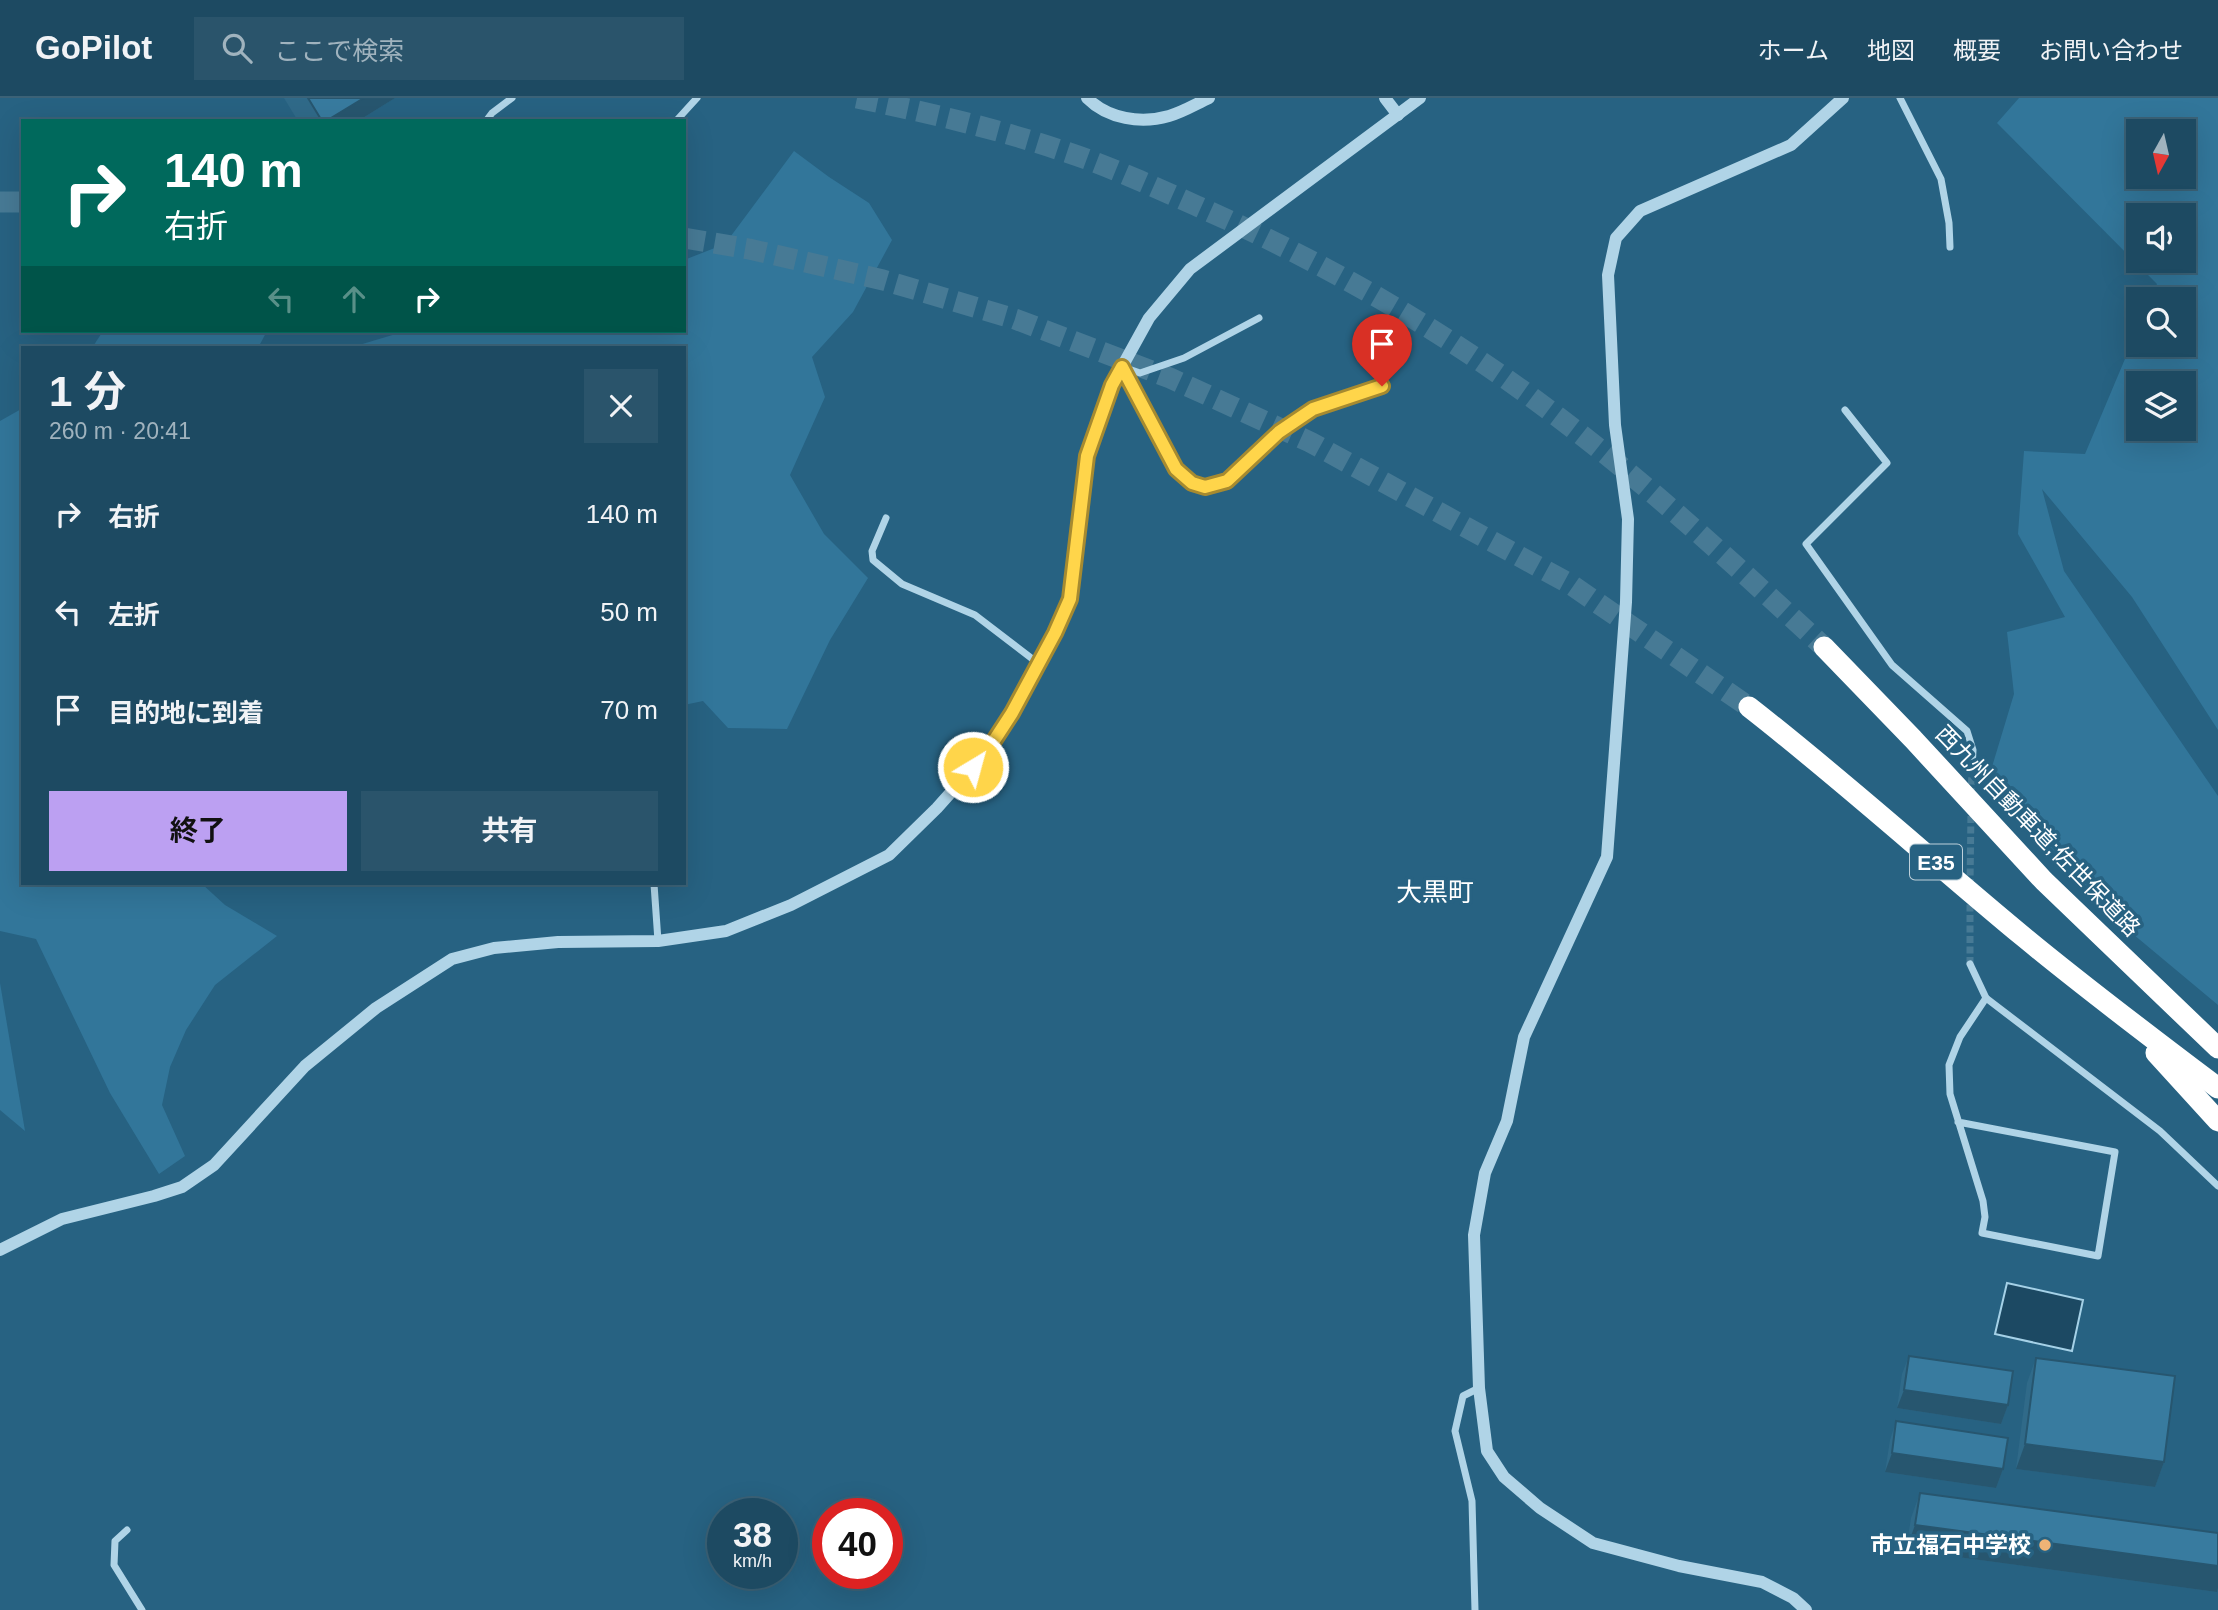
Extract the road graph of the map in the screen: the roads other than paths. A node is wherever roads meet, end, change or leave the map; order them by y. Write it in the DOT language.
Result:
graph roads {
  1 [pos="512,98"];
  2 [pos="697,98"];
  3 [pos="1087,98"];
  4 [pos="1209,98"];
  5 [pos="1385,98"];
  6 [pos="1420,98"];
  7 [pos="1843,98"];
  8 [pos="1900,98"];
  9 [pos="1398,115"];
  10 [pos="488,119"];
  11 [pos="678,119"];
  12 [pos="1950,247"];
  13 [pos="1259,318"];
  14 [pos="1122,367"];
  15 [pos="1382,386"];
  16 [pos="1844,410"];
  17 [pos="886,518"];
  18 [pos="1824,647"];
  19 [pos="1038,664"];
  20 [pos="1749,707"];
  21 [pos="1972,770"];
  22 [pos="654,885"];
  23 [pos="658,941"];
  24 [pos="1970,964"];
  25 [pos="2152,986"];
  26 [pos="1986,998"];
  27 [pos="2123,1017"];
  28 [pos="2218,1029"];
  29 [pos="2218,1048"];
  30 [pos="2218,1088"];
  31 [pos="2218,1121"];
  32 [pos="1958,1122"];
  33 [pos="2218,1186"];
  34 [pos="0,1250"];
  35 [pos="1479,1388"];
  36 [pos="127,1530"];
  37 [pos="142,1610"];
  38 [pos="1475,1610"];
  39 [pos="1806,1610"];
  1 -- 10 [label="street"];
  2 -- 11 [label="street"];
  3 -- 4 [label="street"];
  5 -- 9 [label="street"];
  6 -- 9 [label="street"];
  7 -- 35 [label="street"];
  8 -- 12 [label="street"];
  9 -- 14 [label="street"];
  13 -- 14 [label="street"];
  14 -- 15 [label="street"];
  14 -- 19 [label="street"];
  16 -- 21 [label="street"];
  17 -- 19 [label="street"];
  18 -- 25 [label="highway, 西九州自動車道;佐世保道路"];
  19 -- 23 [label="street"];
  20 -- 27 [label="highway, E35"];
  22 -- 23 [label="street"];
  23 -- 34 [label="street"];
  24 -- 26 [label="street"];
  25 -- 28 [label="highway"];
  25 -- 29 [label="highway, 西九州自動車道;佐世保道路"];
  26 -- 32 [label="street"];
  26 -- 33 [label="street"];
  27 -- 30 [label="highway, E35"];
  27 -- 31 [label="highway"];
  32 -- 32 [label="street"];
  35 -- 38 [label="street"];
  35 -- 39 [label="street"];
  36 -- 37 [label="street"];
}
